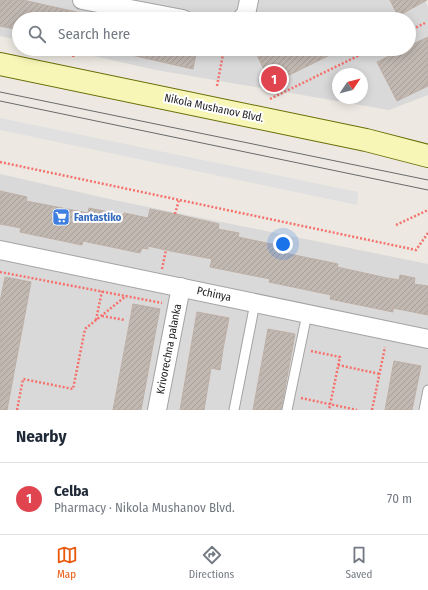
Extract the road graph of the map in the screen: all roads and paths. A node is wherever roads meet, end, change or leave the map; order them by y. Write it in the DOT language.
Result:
graph roads {
  1 [pos="85,0"];
  2 [pos="249,0"];
  3 [pos="147,12"];
  4 [pos="246,12"];
  5 [pos="425,23"];
  6 [pos="416,28"];
  7 [pos="223,56"];
  8 [pos="358,56"];
  9 [pos="0,64"];
  10 [pos="217,86"];
  11 [pos="270,99"];
  12 [pos="428,156"];
  13 [pos="0,162"];
  14 [pos="178,200"];
  15 [pos="428,210"];
  16 [pos="175,214"];
  17 [pos="396,225"];
  18 [pos="428,233"];
  19 [pos="0,250"];
  20 [pos="0,272"];
  21 [pos="181,287"];
  22 [pos="102,291"];
  23 [pos="126,296"];
  24 [pos="255,303"];
  25 [pos="178,306"];
  26 [pos="307,314"];
  27 [pos="101,316"];
  28 [pos="96,320"];
  29 [pos="125,320"];
  30 [pos="388,331"];
  31 [pos="428,339"];
  32 [pos="300,349"];
  33 [pos="338,365"];
  34 [pos="380,374"];
  35 [pos="428,390"];
  36 [pos="290,396"];
  37 [pos="330,404"];
  38 [pos="17,410"];
  39 [pos="157,410"];
  40 [pos="234,410"];
  41 [pos="287,410"];
  42 [pos="329,410"];
  43 [pos="357,410"];
  44 [pos="372,410"];
  45 [pos="424,410"];
  1 -- 3 [label="street"];
  2 -- 4 [label="street"];
  5 -- 6 [label="path"];
  7 -- 10 [label="path"];
  8 -- 11 [label="path"];
  9 -- 12 [label="main road, Nikola Mushanov Blvd."];
  13 -- 14 [label="path"];
  14 -- 16 [label="path"];
  14 -- 18 [label="path"];
  15 -- 17 [label="path"];
  19 -- 21 [label="street, Pchinya"];
  20 -- 22 [label="path"];
  21 -- 24 [label="street, Pchinya"];
  21 -- 25 [label="street, Krivorechna palanka"];
  22 -- 23 [label="path"];
  22 -- 28 [label="path"];
  23 -- 25 [label="path"];
  23 -- 27 [label="path"];
  24 -- 26 [label="street, Pchinya"];
  24 -- 40 [label="lane"];
  25 -- 39 [label="street, Krivorechna palanka"];
  26 -- 30 [label="street, Pchinya"];
  26 -- 32 [label="lane"];
  27 -- 28 [label="path"];
  27 -- 29 [label="path"];
  28 -- 38 [label="path"];
  30 -- 31 [label="street, Pchinya"];
  30 -- 34 [label="path"];
  32 -- 33 [label="path"];
  32 -- 36 [label="lane"];
  33 -- 34 [label="path"];
  33 -- 37 [label="path"];
  34 -- 44 [label="path"];
  35 -- 45 [label="lane"];
  36 -- 37 [label="path"];
  36 -- 41 [label="lane"];
  37 -- 42 [label="path"];
  37 -- 43 [label="path"];
}
